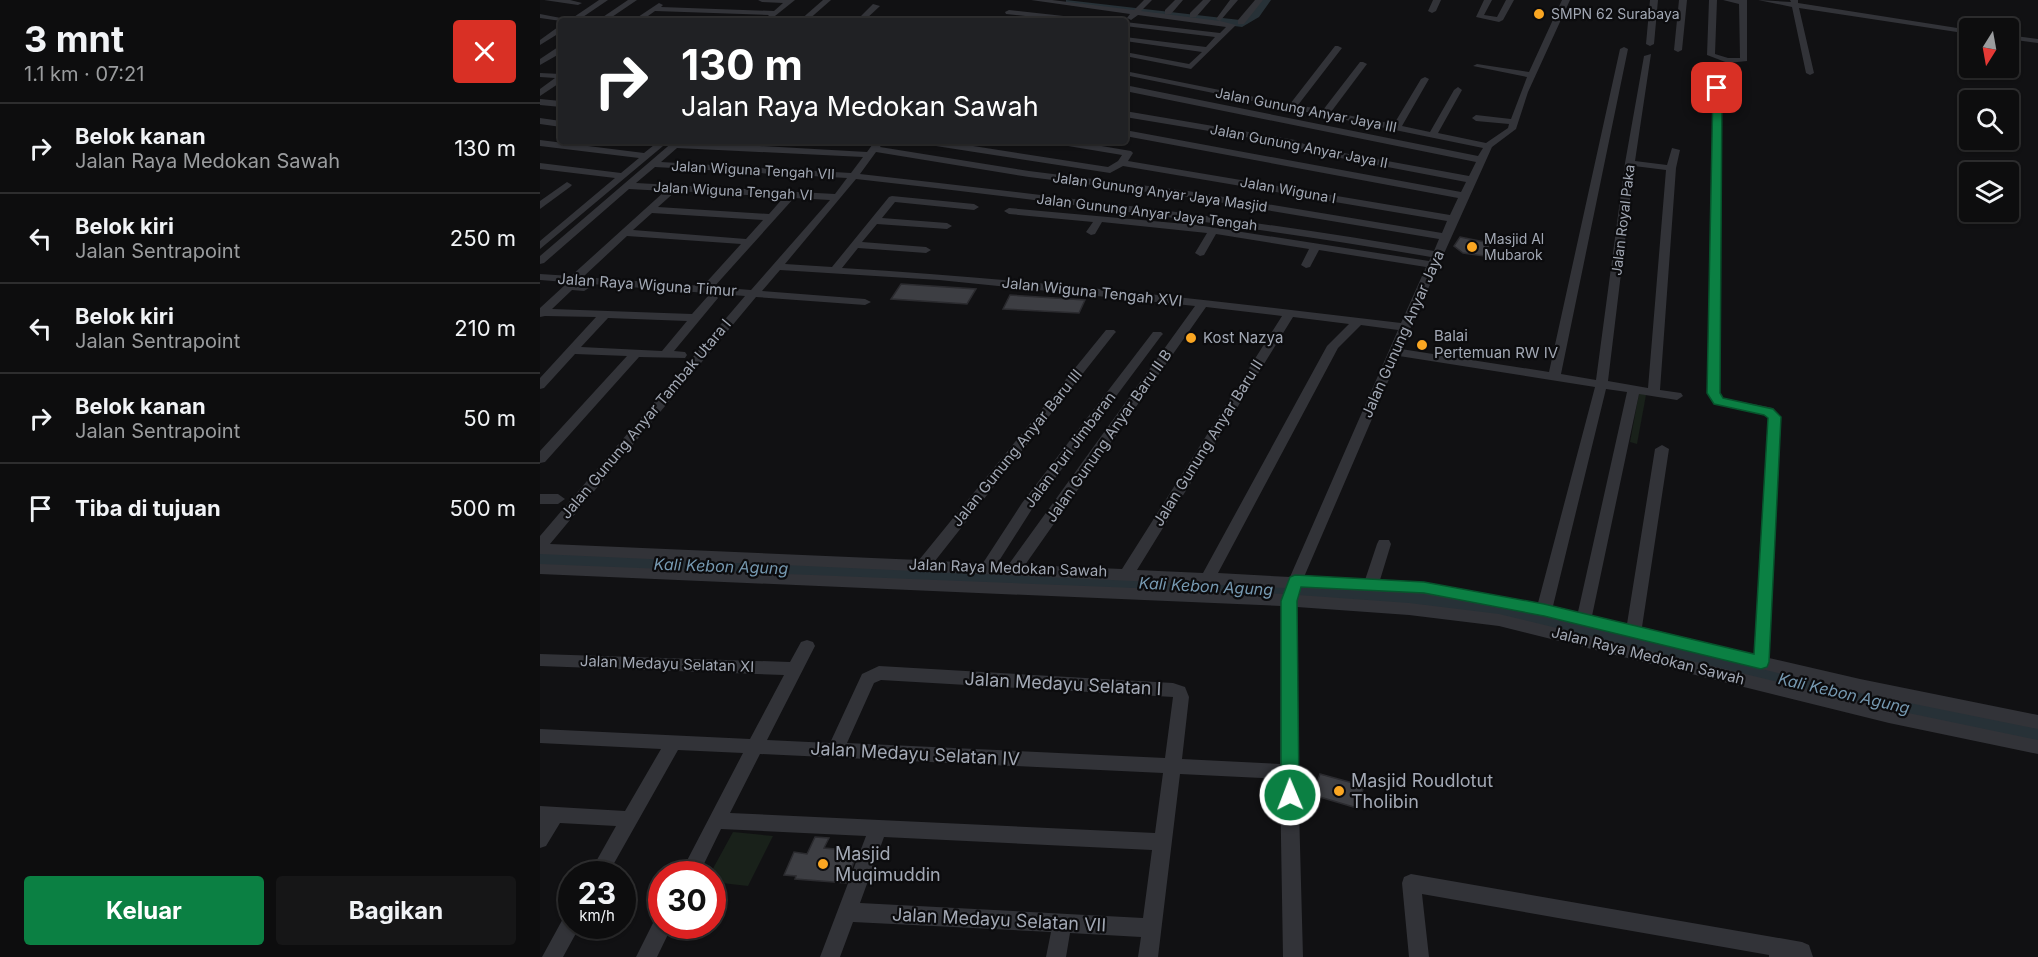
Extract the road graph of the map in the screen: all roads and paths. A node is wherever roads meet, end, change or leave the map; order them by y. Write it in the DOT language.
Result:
graph roads {
  1 [pos="548,0"];
  2 [pos="604,0"];
  3 [pos="633,0"];
  4 [pos="666,0"];
  5 [pos="762,0"];
  6 [pos="790,0"];
  7 [pos="827,0"];
  8 [pos="839,0"];
  9 [pos="1035,0"];
  10 [pos="1073,0"];
  11 [pos="1148,0"];
  12 [pos="1158,0"];
  13 [pos="1179,0"];
  14 [pos="1207,0"];
  15 [pos="1234,0"];
  16 [pos="1259,0"];
  17 [pos="1437,0"];
  18 [pos="1488,0"];
  19 [pos="1510,0"];
  20 [pos="1566,0"];
  21 [pos="1654,0"];
  22 [pos="1683,0"];
  23 [pos="1713,0"];
  24 [pos="1727,0"];
  25 [pos="1764,0"];
  26 [pos="1743,1"];
  27 [pos="1795,3"];
  28 [pos="876,6"];
  29 [pos="653,9"];
  30 [pos="1135,9"];
  31 [pos="1151,9"];
  32 [pos="567,10"];
  33 [pos="1432,11"];
  34 [pos="1009,12"];
  35 [pos="1168,12"];
  36 [pos="776,13"];
  37 [pos="1193,15"];
  38 [pos="540,16"];
  39 [pos="558,18"];
  40 [pos="577,18"];
  41 [pos="606,18"];
  42 [pos="640,18"];
  43 [pos="770,18"];
  44 [pos="806,18"];
  45 [pos="819,18"];
  46 [pos="863,18"];
  47 [pos="1064,18"];
  48 [pos="1220,19"];
  49 [pos="1241,22"];
  50 [pos="1128,24"];
  51 [pos="1959,30"];
  52 [pos="558,31"];
  53 [pos="1222,36"];
  54 [pos="2019,38"];
  55 [pos="1128,39"];
  56 [pos="2038,41"];
  57 [pos="540,43"];
  58 [pos="1650,44"];
  59 [pos="1338,48"];
  60 [pos="1624,49"];
  61 [pos="1208,50"];
  62 [pos="1678,50"];
  63 [pos="558,51"];
  64 [pos="1128,55"];
  65 [pos="1648,56"];
  66 [pos="540,63"];
  67 [pos="1363,64"];
  68 [pos="1477,66"];
  69 [pos="1718,66"];
  70 [pos="1810,73"];
  71 [pos="1128,74"];
  72 [pos="540,75"];
  73 [pos="1532,75"];
  74 [pos="558,79"];
  75 [pos="1425,79"];
  76 [pos="558,80"];
  77 [pos="1128,89"];
  78 [pos="1458,90"];
  79 [pos="540,93"];
  80 [pos="540,102"];
  81 [pos="558,104"];
  82 [pos="1291,108"];
  83 [pos="1325,114"];
  84 [pos="1128,115"];
  85 [pos="1476,118"];
  86 [pos="540,121"];
  87 [pos="1514,122"];
  88 [pos="558,124"];
  89 [pos="1396,128"];
  90 [pos="1128,134"];
  91 [pos="1432,135"];
  92 [pos="540,143"];
  93 [pos="618,144"];
  94 [pos="670,144"];
  95 [pos="722,144"];
  96 [pos="942,144"];
  97 [pos="1075,144"];
  98 [pos="1488,146"];
  99 [pos="874,148"];
  100 [pos="1675,150"];
  101 [pos="609,151"];
  102 [pos="650,160"];
  103 [pos="1482,160"];
  104 [pos="1122,162"];
  105 [pos="1630,163"];
  106 [pos="540,166"];
  107 [pos="1671,171"];
  108 [pos="622,176"];
  109 [pos="854,176"];
  110 [pos="1472,180"];
  111 [pos="567,185"];
  112 [pos="628,186"];
  113 [pos="674,188"];
  114 [pos="540,190"];
  115 [pos="556,193"];
  116 [pos="792,194"];
  117 [pos="838,196"];
  118 [pos="1465,196"];
  119 [pos="540,206"];
  120 [pos="974,207"];
  121 [pos="650,210"];
  122 [pos="1009,211"];
  123 [pos="771,217"];
  124 [pos="1100,218"];
  125 [pos="1453,219"];
  126 [pos="875,221"];
  127 [pos="947,226"];
  128 [pos="1213,231"];
  129 [pos="1091,232"];
  130 [pos="623,236"];
  131 [pos="1446,237"];
  132 [pos="544,240"];
  133 [pos="746,245"];
  134 [pos="855,245"];
  135 [pos="1316,245"];
  136 [pos="926,250"];
  137 [pos="1200,253"];
  138 [pos="1436,260"];
  139 [pos="540,261"];
  140 [pos="1306,265"];
  141 [pos="778,267"];
  142 [pos="834,271"];
  143 [pos="905,275"];
  144 [pos="540,277"];
  145 [pos="574,279"];
  146 [pos="601,289"];
  147 [pos="753,293"];
  148 [pos="709,294"];
  149 [pos="865,302"];
  150 [pos="1203,303"];
  151 [pos="541,313"];
  152 [pos="1290,313"];
  153 [pos="604,314"];
  154 [pos="696,318"];
  155 [pos="1359,321"];
  156 [pos="1407,324"];
  157 [pos="1110,332"];
  158 [pos="1157,334"];
  159 [pos="572,350"];
  160 [pos="1396,352"];
  161 [pos="636,353"];
  162 [pos="665,354"];
  163 [pos="681,355"];
  164 [pos="1554,377"];
  165 [pos="540,385"];
  166 [pos="1602,385"];
  167 [pos="1634,390"];
  168 [pos="1654,393"];
  169 [pos="1677,396"];
  170 [pos="1662,449"];
  171 [pos="540,459"];
  172 [pos="540,498"];
  173 [pos="558,499"];
  174 [pos="1383,544"];
  175 [pos="540,547"];
  176 [pos="924,565"];
  177 [pos="987,568"];
  178 [pos="540,569"];
  179 [pos="1014,569"];
  180 [pos="1127,573"];
  181 [pos="1209,576"];
  182 [pos="1371,585"];
  183 [pos="1292,592"];
  184 [pos="1544,610"];
  185 [pos="1584,619"];
  186 [pos="1634,630"];
  187 [pos="807,646"];
  188 [pos="540,660"];
  189 [pos="1761,662"];
  190 [pos="794,669"];
  191 [pos="2038,722"];
  192 [pos="540,736"];
  193 [pos="674,741"];
  194 [pos="754,747"];
  195 [pos="2038,747"];
  196 [pos="836,750"];
  197 [pos="1173,765"];
  198 [pos="1289,772"];
  199 [pos="548,814"];
  200 [pos="629,819"];
  201 [pos="717,821"];
  202 [pos="878,830"];
  203 [pos="540,840"];
  204 [pos="1163,842"];
  205 [pos="605,861"];
  206 [pos="696,861"];
  207 [pos="847,912"];
  208 [pos="1062,922"];
  209 [pos="1151,928"];
  210 [pos="562,939"];
  211 [pos="655,939"];
  212 [pos="1779,952"];
  213 [pos="552,957"];
  214 [pos="646,957"];
  215 [pos="830,957"];
  216 [pos="1056,957"];
  217 [pos="1148,957"];
  218 [pos="1293,957"];
  219 [pos="1419,957"];
  220 [pos="1803,957"];
  1 -- 32 [label="street"];
  2 -- 40 [label="street"];
  3 -- 41 [label="street"];
  4 -- 29 [label="street"];
  5 -- 6 [label="street"];
  6 -- 36 [label="street"];
  7 -- 44 [label="street"];
  8 -- 45 [label="street"];
  9 -- 30 [label="street"];
  10 -- 30 [label="street"];
  11 -- 30 [label="street"];
  12 -- 31 [label="street"];
  13 -- 35 [label="street"];
  14 -- 37 [label="street"];
  15 -- 48 [label="street"];
  16 -- 49 [label="street"];
  17 -- 33 [label="street"];
  18 -- 19 [label="street"];
  20 -- 73 [label="street, Jalan Gunung Anyar Jaya"];
  21 -- 58 [label="street"];
  22 -- 62 [label="street"];
  23 -- 26 [label="street"];
  24 -- 26 [label="street"];
  25 -- 27 [label="street"];
  27 -- 51 [label="street"];
  27 -- 70 [label="street"];
  28 -- 46 [label="street"];
  29 -- 36 [label="street"];
  29 -- 42 [label="street"];
  30 -- 53 [label="street"];
  34 -- 47 [label="street"];
  36 -- 43 [label="street"];
  38 -- 39 [label="street"];
  50 -- 53 [label="street"];
  52 -- 57 [label="street"];
  53 -- 61 [label="street"];
  54 -- 56 [label="street"];
  55 -- 61 [label="street"];
  59 -- 82 [label="street"];
  60 -- 164 [label="street"];
  61 -- 64 [label="street"];
  63 -- 66 [label="street"];
  65 -- 105 [label="street, Jalan Royal Paka"];
  67 -- 83 [label="street"];
  68 -- 73 [label="street"];
  69 -- 189 [label="street"];
  71 -- 82 [label="street, Jalan Gunung Anyar Jaya III"];
  72 -- 74 [label="street"];
  73 -- 87 [label="street, Jalan Gunung Anyar Jaya"];
  75 -- 89 [label="street"];
  76 -- 79 [label="street"];
  77 -- 103 [label="street"];
  78 -- 91 [label="street"];
  80 -- 81 [label="street"];
  82 -- 83 [label="street, Jalan Gunung Anyar Jaya III"];
  83 -- 89 [label="street, Jalan Gunung Anyar Jaya III"];
  84 -- 110 [label="street, Jalan Gunung Anyar Jaya II"];
  85 -- 87 [label="street"];
  86 -- 88 [label="street"];
  87 -- 98 [label="street, Jalan Gunung Anyar Jaya"];
  89 -- 91 [label="street, Jalan Gunung Anyar Jaya III"];
  90 -- 118 [label="street"];
  91 -- 98 [label="street, Jalan Gunung Anyar Jaya III"];
  92 -- 101 [label="street, Jalan Wiguna Tengah VII"];
  93 -- 101 [label="street"];
  94 -- 102 [label="street, Jalan Raya Wiguna Timur"];
  95 -- 99 [label="street, Jalan Gunung Anyar Jaya Masjid"];
  96 -- 104 [label="street"];
  97 -- 104 [label="street"];
  98 -- 103 [label="street, Jalan Gunung Anyar Jaya"];
  99 -- 109 [label="street, Jalan Gunung Anyar Tambak Utara I"];
  99 -- 131 [label="street, Jalan Gunung Anyar Jaya Masjid"];
  100 -- 107 [label="street"];
  101 -- 102 [label="street, Jalan Wiguna Tengah VII"];
  102 -- 108 [label="street, Jalan Raya Wiguna Timur"];
  102 -- 109 [label="street, Jalan Wiguna Tengah VII"];
  102 -- 112 [label="street, Jalan Raya Wiguna Timur"];
  103 -- 110 [label="street, Jalan Gunung Anyar Jaya"];
  104 -- 125 [label="street, Jalan Wiguna I"];
  105 -- 107 [label="street"];
  105 -- 166 [label="street, Jalan Royal Paka"];
  106 -- 108 [label="street"];
  107 -- 168 [label="street"];
  108 -- 132 [label="street, Jalan Raya Wiguna Timur"];
  109 -- 117 [label="street, Jalan Gunung Anyar Tambak Utara I"];
  109 -- 138 [label="street, Jalan Gunung Anyar Jaya Tengah"];
  110 -- 118 [label="street, Jalan Gunung Anyar Jaya"];
  111 -- 115 [label="street"];
  112 -- 113 [label="street, Jalan Wiguna Tengah VI"];
  112 -- 139 [label="street, Jalan Raya Wiguna Timur"];
  113 -- 116 [label="street, Jalan Wiguna Tengah VI"];
  113 -- 121 [label="street"];
  114 -- 115 [label="street"];
  115 -- 119 [label="street"];
  116 -- 117 [label="street, Jalan Wiguna Tengah VI"];
  116 -- 123 [label="street"];
  117 -- 141 [label="street, Jalan Gunung Anyar Tambak Utara I"];
  118 -- 125 [label="street, Jalan Gunung Anyar Jaya"];
  120 -- 126 [label="street"];
  121 -- 123 [label="street"];
  121 -- 130 [label="street"];
  122 -- 124 [label="street"];
  123 -- 133 [label="street"];
  124 -- 128 [label="street"];
  124 -- 129 [label="street"];
  125 -- 131 [label="street, Jalan Gunung Anyar Jaya"];
  126 -- 127 [label="street"];
  126 -- 134 [label="street"];
  128 -- 135 [label="street"];
  128 -- 137 [label="street"];
  130 -- 133 [label="street"];
  130 -- 145 [label="street"];
  131 -- 138 [label="street, Jalan Gunung Anyar Jaya"];
  133 -- 148 [label="street"];
  134 -- 136 [label="street"];
  134 -- 142 [label="street"];
  135 -- 138 [label="street"];
  135 -- 140 [label="street"];
  138 -- 156 [label="street, Jalan Gunung Anyar Jaya"];
  141 -- 142 [label="street, Jalan Wiguna Tengah XVI"];
  141 -- 147 [label="street, Jalan Gunung Anyar Tambak Utara I"];
  142 -- 143 [label="street, Jalan Wiguna Tengah XVI"];
  143 -- 150 [label="street, Jalan Wiguna Tengah XVI"];
  143 -- 156 [label="street"];
  144 -- 145 [label="street, Jalan Raya Wiguna Timur"];
  145 -- 148 [label="street, Jalan Raya Wiguna Timur"];
  146 -- 151 [label="street"];
  147 -- 148 [label="street, Jalan Raya Wiguna Timur"];
  147 -- 149 [label="street"];
  147 -- 175 [label="street, Jalan Gunung Anyar Tambak Utara I"];
  148 -- 154 [label="street"];
  150 -- 152 [label="street, Jalan Wiguna Tengah XVI"];
  150 -- 179 [label="street, Jalan Gunung Anyar Baru II B"];
  151 -- 153 [label="street"];
  152 -- 155 [label="street, Jalan Wiguna Tengah XVI"];
  152 -- 180 [label="street, Jalan Gunung Anyar Baru II"];
  153 -- 154 [label="street"];
  153 -- 159 [label="street"];
  154 -- 162 [label="street"];
  155 -- 156 [label="street, Jalan Wiguna Tengah XVI"];
  155 -- 181 [label="street"];
  156 -- 160 [label="street, Jalan Gunung Anyar Jaya"];
  157 -- 176 [label="street, Jalan Gunung Anyar Baru III"];
  158 -- 177 [label="street, Jalan Puri Jimbaran"];
  159 -- 161 [label="street"];
  159 -- 165 [label="street"];
  160 -- 164 [label="street"];
  160 -- 183 [label="street, Jalan Gunung Anyar Jaya"];
  161 -- 162 [label="street"];
  161 -- 171 [label="street"];
  162 -- 163 [label="street"];
  164 -- 166 [label="street"];
  166 -- 167 [label="street"];
  166 -- 184 [label="street, Jalan Royal Paka"];
  167 -- 168 [label="street"];
  167 -- 185 [label="street"];
  168 -- 169 [label="street"];
  170 -- 186 [label="street"];
  172 -- 173 [label="street, Jalan Gunung Anyar Tambak Utara I"];
  174 -- 182 [label="street"];
  175 -- 176 [label="street, Jalan Raya Medokan Sawah"];
  176 -- 177 [label="street, Jalan Raya Medokan Sawah"];
  177 -- 179 [label="street, Jalan Raya Medokan Sawah"];
  178 -- 183 [label="street, Jalan Raya Medokan Sawah"];
  179 -- 180 [label="street, Jalan Raya Medokan Sawah"];
  180 -- 181 [label="street, Jalan Raya Medokan Sawah"];
  181 -- 183 [label="street, Jalan Raya Medokan Sawah"];
  182 -- 183 [label="street, Jalan Raya Medokan Sawah"];
  182 -- 184 [label="street, Jalan Raya Medokan Sawah"];
  183 -- 195 [label="street, Jalan Raya Medokan Sawah"];
  183 -- 198 [label="street"];
  184 -- 185 [label="street, Jalan Raya Medokan Sawah"];
  185 -- 186 [label="street, Jalan Raya Medokan Sawah"];
  186 -- 189 [label="street, Jalan Raya Medokan Sawah"];
  187 -- 190 [label="street"];
  188 -- 190 [label="street, Jalan Medayu Selatan XI"];
  189 -- 191 [label="street, Jalan Raya Medokan Sawah"];
  190 -- 194 [label="street"];
  192 -- 193 [label="street, Jalan Medayu Selatan IV"];
  193 -- 194 [label="street, Jalan Medayu Selatan IV"];
  193 -- 200 [label="street"];
  194 -- 196 [label="street, Jalan Medayu Selatan IV"];
  194 -- 201 [label="street"];
  196 -- 197 [label="street, Jalan Medayu Selatan IV"];
  196 -- 197 [label="street, Jalan Medayu Selatan I"];
  197 -- 198 [label="street, Jalan Medayu Selatan IV"];
  197 -- 204 [label="street, Jalan Medayu Selatan I"];
  198 -- 218 [label="street"];
  199 -- 200 [label="street"];
  199 -- 203 [label="street"];
  200 -- 205 [label="street"];
  201 -- 202 [label="street"];
  201 -- 206 [label="street"];
  202 -- 204 [label="street"];
  202 -- 207 [label="street"];
  204 -- 209 [label="street, Jalan Medayu Selatan I"];
  207 -- 208 [label="street, Jalan Medayu Selatan VII"];
  207 -- 215 [label="street"];
  208 -- 209 [label="street, Jalan Medayu Selatan VII"];
  208 -- 216 [label="street"];
  209 -- 217 [label="street, Jalan Medayu Selatan I"];
  210 -- 213 [label="street"];
  211 -- 214 [label="street"];
  212 -- 219 [label="street"];
  212 -- 220 [label="street"];
}
